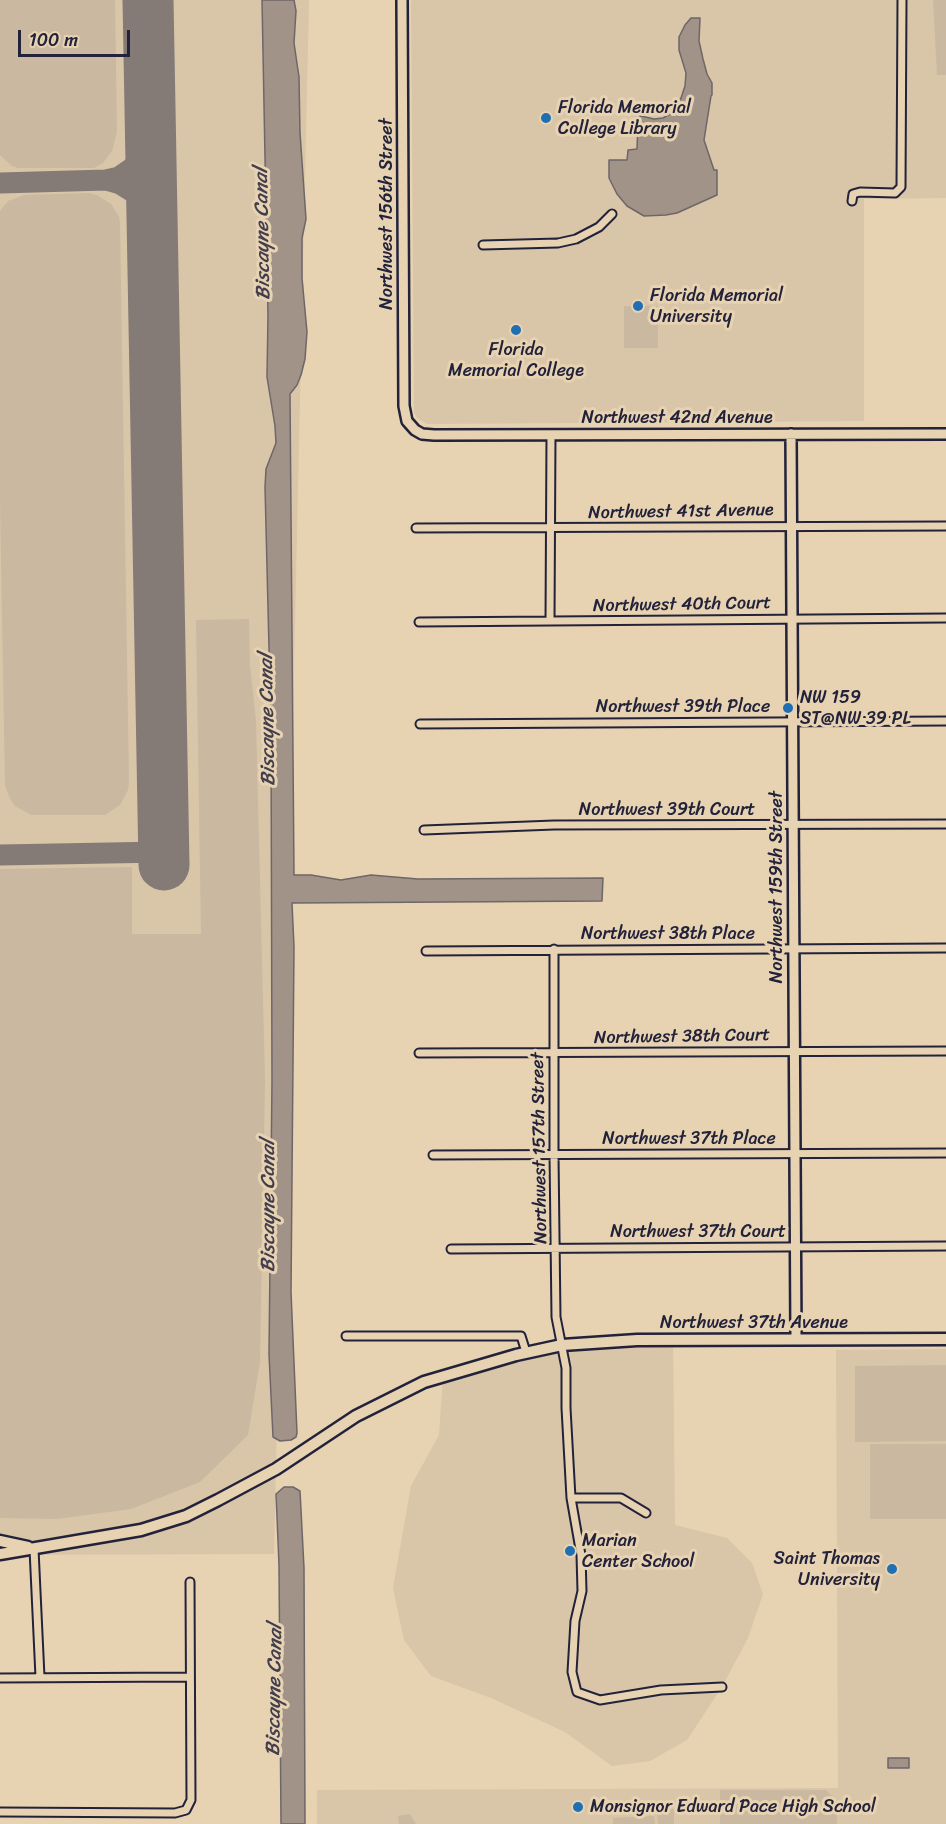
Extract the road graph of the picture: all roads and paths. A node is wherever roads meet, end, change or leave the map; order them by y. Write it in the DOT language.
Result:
graph roads {
  1 [pos="402,0"];
  2 [pos="902,0"];
  3 [pos="852,201"];
  4 [pos="612,214"];
  5 [pos="483,245"];
  6 [pos="410,426"];
  7 [pos="791,434"];
  8 [pos="946,434"];
  9 [pos="551,435"];
  10 [pos="792,526"];
  11 [pos="946,526"];
  12 [pos="416,528"];
  13 [pos="551,528"];
  14 [pos="792,618"];
  15 [pos="946,618"];
  16 [pos="550,621"];
  17 [pos="419,622"];
  18 [pos="946,721"];
  19 [pos="792,722"];
  20 [pos="420,724"];
  21 [pos="946,824"];
  22 [pos="793,826"];
  23 [pos="424,830"];
  24 [pos="793,948"];
  25 [pos="946,948"];
  26 [pos="554,950"];
  27 [pos="426,951"];
  28 [pos="794,1051"];
  29 [pos="946,1051"];
  30 [pos="419,1053"];
  31 [pos="554,1053"];
  32 [pos="795,1154"];
  33 [pos="946,1154"];
  34 [pos="433,1155"];
  35 [pos="554,1155"];
  36 [pos="946,1246"];
  37 [pos="795,1247"];
  38 [pos="556,1248"];
  39 [pos="451,1249"];
  40 [pos="346,1336"];
  41 [pos="796,1339"];
  42 [pos="946,1339"];
  43 [pos="562,1345"];
  44 [pos="526,1352"];
  45 [pos="571,1498"];
  46 [pos="646,1513"];
  47 [pos="0,1541"];
  48 [pos="34,1549"];
  49 [pos="0,1554"];
  50 [pos="190,1582"];
  51 [pos="40,1677"];
  52 [pos="190,1677"];
  53 [pos="0,1678"];
  54 [pos="722,1687"];
  55 [pos="0,1812"];
  1 -- 6 [label="street, Northwest 156th Street"];
  2 -- 3 [label="street"];
  4 -- 5 [label="street"];
  6 -- 9 [label="street, Northwest 42nd Avenue"];
  7 -- 8 [label="street, Northwest 42nd Avenue"];
  7 -- 9 [label="street, Northwest 42nd Avenue"];
  7 -- 10 [label="street, Northwest 159th Street"];
  9 -- 13 [label="street"];
  10 -- 11 [label="street, Northwest 41st Avenue"];
  10 -- 13 [label="street, Northwest 41st Avenue"];
  10 -- 14 [label="street, Northwest 159th Street"];
  12 -- 13 [label="street, Northwest 41st Avenue"];
  13 -- 16 [label="street"];
  14 -- 15 [label="street, Northwest 40th Court"];
  14 -- 16 [label="street, Northwest 40th Court"];
  14 -- 19 [label="street, Northwest 159th Street"];
  16 -- 17 [label="street, Northwest 40th Court"];
  18 -- 19 [label="street, Northwest 39th Place"];
  19 -- 20 [label="street, Northwest 39th Place"];
  19 -- 22 [label="street, Northwest 159th Street"];
  21 -- 22 [label="street, Northwest 39th Court"];
  22 -- 23 [label="street, Northwest 39th Court"];
  22 -- 24 [label="street, Northwest 159th Street"];
  24 -- 25 [label="street, Northwest 38th Place"];
  24 -- 26 [label="street, Northwest 38th Place"];
  24 -- 28 [label="street, Northwest 159th Street"];
  26 -- 27 [label="street, Northwest 38th Place"];
  26 -- 31 [label="street, Northwest 157th Street"];
  28 -- 29 [label="street, Northwest 38th Court"];
  28 -- 31 [label="street, Northwest 38th Court"];
  28 -- 32 [label="street, Northwest 159th Street"];
  30 -- 31 [label="street, Northwest 38th Court"];
  31 -- 35 [label="street, Northwest 157th Street"];
  32 -- 33 [label="street, Northwest 37th Place"];
  32 -- 35 [label="street, Northwest 37th Place"];
  32 -- 37 [label="street, Northwest 159th Street"];
  34 -- 35 [label="street, Northwest 37th Place"];
  35 -- 38 [label="street, Northwest 157th Street"];
  36 -- 37 [label="street, Northwest 37th Court"];
  37 -- 38 [label="street, Northwest 37th Court"];
  37 -- 41 [label="street, Northwest 159th Street"];
  38 -- 39 [label="street, Northwest 37th Court"];
  38 -- 43 [label="street, Northwest 157th Street"];
  40 -- 44 [label="street"];
  41 -- 42 [label="main road, Northwest 37th Avenue"];
  41 -- 43 [label="main road, Northwest 37th Avenue"];
  43 -- 44 [label="main road, Northwest 37th Avenue"];
  43 -- 45 [label="street, Northwest 157th Street"];
  44 -- 48 [label="main road, Northwest 37th Avenue"];
  45 -- 46 [label="street"];
  45 -- 54 [label="street, Northwest 157th Street"];
  47 -- 48 [label="main road"];
  48 -- 49 [label="main road, Northwest 37th Avenue"];
  48 -- 51 [label="street"];
  50 -- 52 [label="street"];
  51 -- 52 [label="street"];
  51 -- 53 [label="street"];
  52 -- 55 [label="street"];
}
